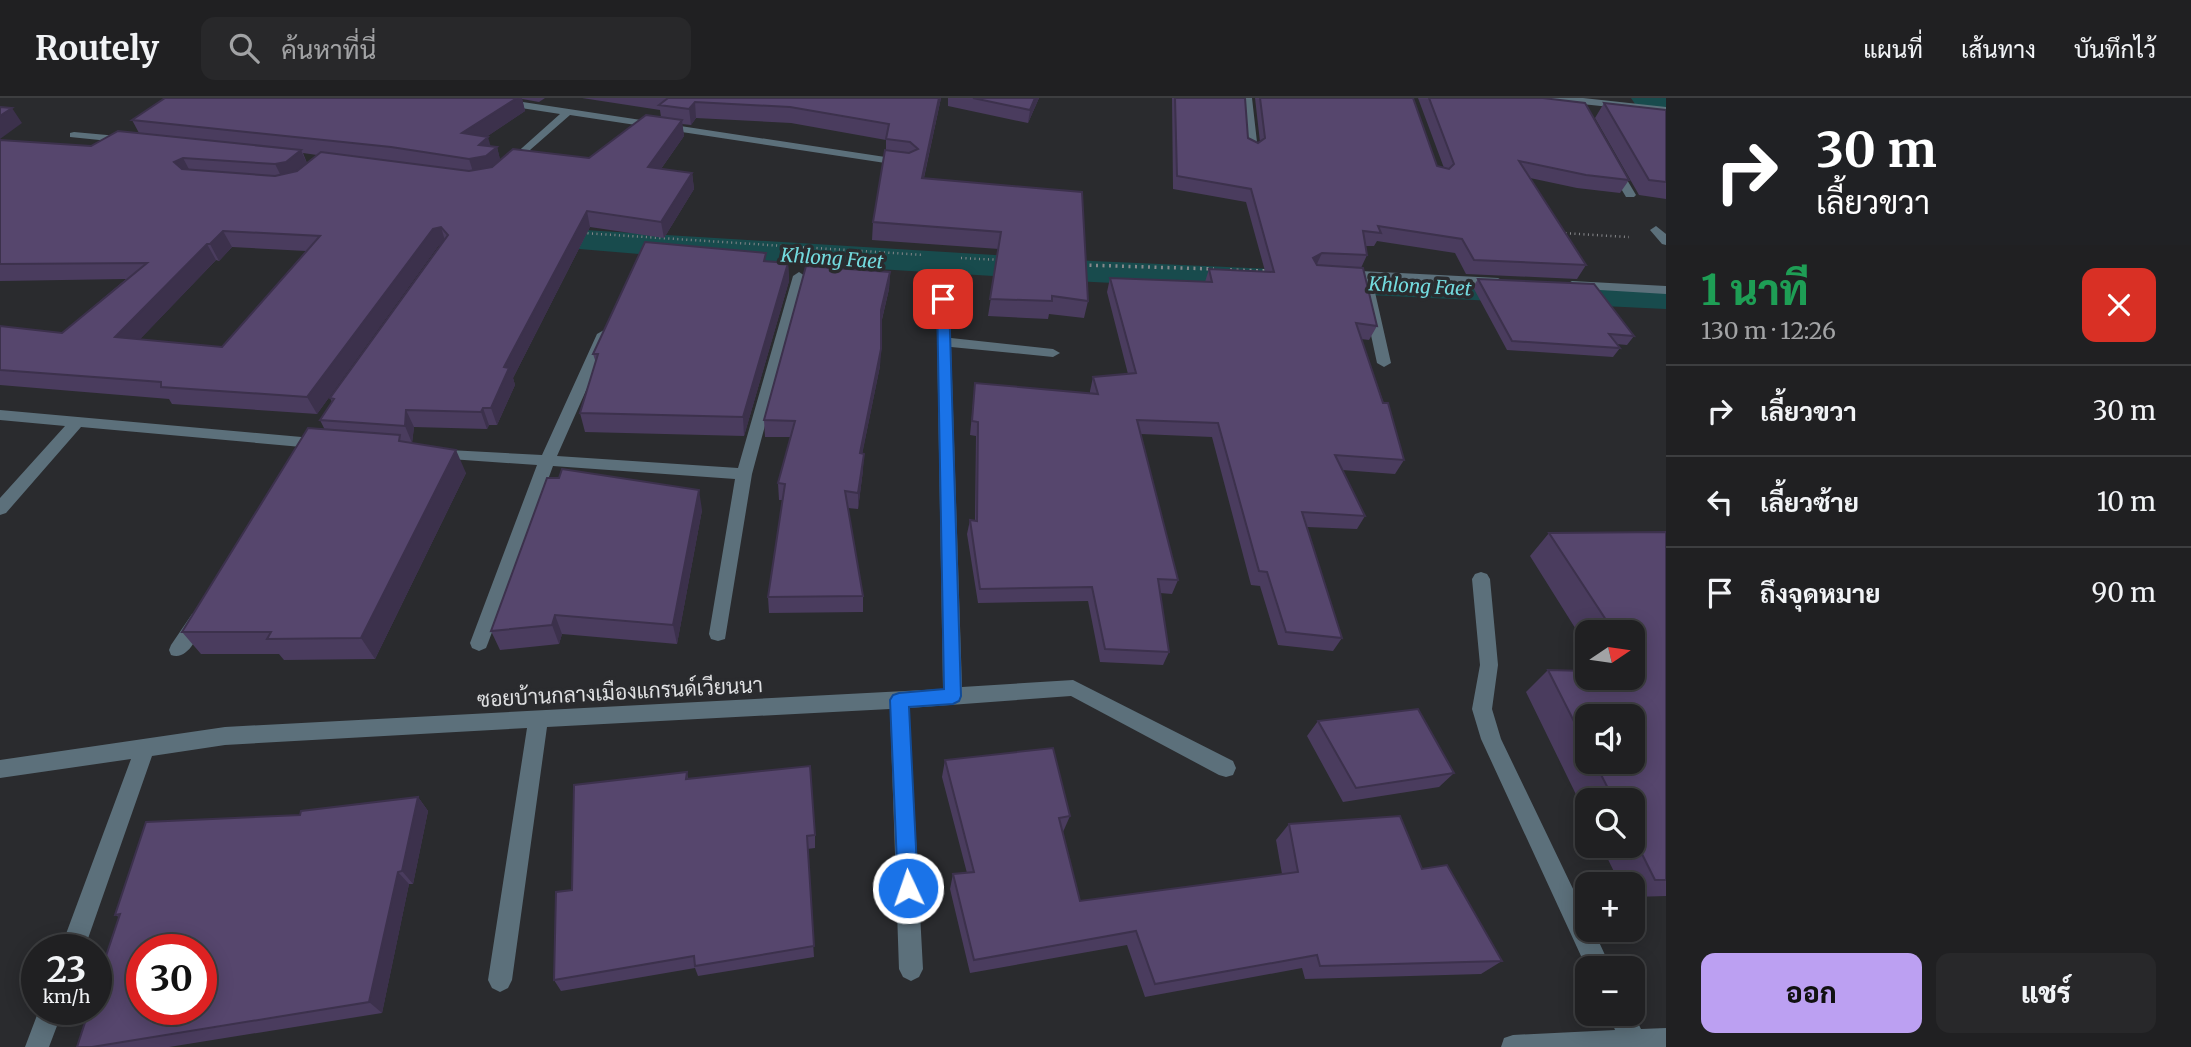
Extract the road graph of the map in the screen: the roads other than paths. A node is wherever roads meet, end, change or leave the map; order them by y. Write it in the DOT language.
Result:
graph roads {
  1 [pos="476,98"];
  2 [pos="1247,98"];
  3 [pos="1554,98"];
  4 [pos="1577,101"];
  5 [pos="1666,110"];
  6 [pos="1584,112"];
  7 [pos="567,113"];
  8 [pos="74,135"];
  9 [pos="137,141"];
  10 [pos="1252,151"];
  11 [pos="1611,159"];
  12 [pos="908,163"];
  13 [pos="495,178"];
  14 [pos="1630,195"];
  15 [pos="1316,272"];
  16 [pos="799,276"];
  17 [pos="942,277"];
  18 [pos="1367,281"];
  19 [pos="1513,282"];
  20 [pos="1555,285"];
  21 [pos="1666,290"];
  22 [pos="610,321"];
  23 [pos="944,342"];
  24 [pos="1053,353"];
  25 [pos="1384,363"];
  26 [pos="0,415"];
  27 [pos="77,422"];
  28 [pos="343,446"];
  29 [pos="425,452"];
  30 [pos="547,461"];
  31 [pos="744,474"];
  32 [pos="0,509"];
  33 [pos="1481,579"];
  34 [pos="207,604"];
  35 [pos="718,634"];
  36 [pos="479,643"];
  37 [pos="178,650"];
  38 [pos="953,696"];
  39 [pos="899,700"];
  40 [pos="538,719"];
  41 [pos="145,748"];
  42 [pos="1226,768"];
  43 [pos="0,769"];
  44 [pos="78,934"];
  45 [pos="1592,956"];
  46 [pos="911,969"];
  47 [pos="500,980"];
  48 [pos="45,1025"];
  49 [pos="1626,1026"];
  50 [pos="1633,1040"];
  51 [pos="1666,1040"];
  52 [pos="37,1047"];
  53 [pos="1513,1047"];
  1 -- 7 [label="street"];
  2 -- 10 [label="street"];
  3 -- 4 [label="street"];
  4 -- 5 [label="street"];
  4 -- 6 [label="street"];
  7 -- 12 [label="street"];
  7 -- 13 [label="street"];
  8 -- 9 [label="street"];
  11 -- 14 [label="street"];
  15 -- 18 [label="street"];
  16 -- 31 [label="street"];
  17 -- 23 [label="street"];
  18 -- 19 [label="street"];
  18 -- 25 [label="street"];
  20 -- 21 [label="street"];
  22 -- 30 [label="street"];
  23 -- 24 [label="street"];
  23 -- 38 [label="street"];
  26 -- 27 [label="street"];
  27 -- 28 [label="street"];
  27 -- 32 [label="street"];
  29 -- 30 [label="street"];
  30 -- 31 [label="street"];
  30 -- 36 [label="street"];
  31 -- 35 [label="street"];
  33 -- 45 [label="street"];
  34 -- 37 [label="street"];
  38 -- 39 [label="street, ซอยบ้านกลางเมืองแกรนด์เวียนนา"];
  38 -- 42 [label="street, ซอยบ้านกลางเมืองแกรนด์เวียนนา"];
  39 -- 40 [label="street, ซอยบ้านกลางเมืองแกรนด์เวียนนา"];
  39 -- 46 [label="street"];
  40 -- 41 [label="street, ซอยบ้านกลางเมืองแกรนด์เวียนนา"];
  40 -- 47 [label="street"];
  41 -- 43 [label="street, ซอยบ้านกลางเมืองแกรนด์เวียนนา"];
  41 -- 44 [label="street"];
  48 -- 52 [label="street"];
  49 -- 50 [label="street"];
  50 -- 51 [label="street"];
  50 -- 53 [label="street"];
}
